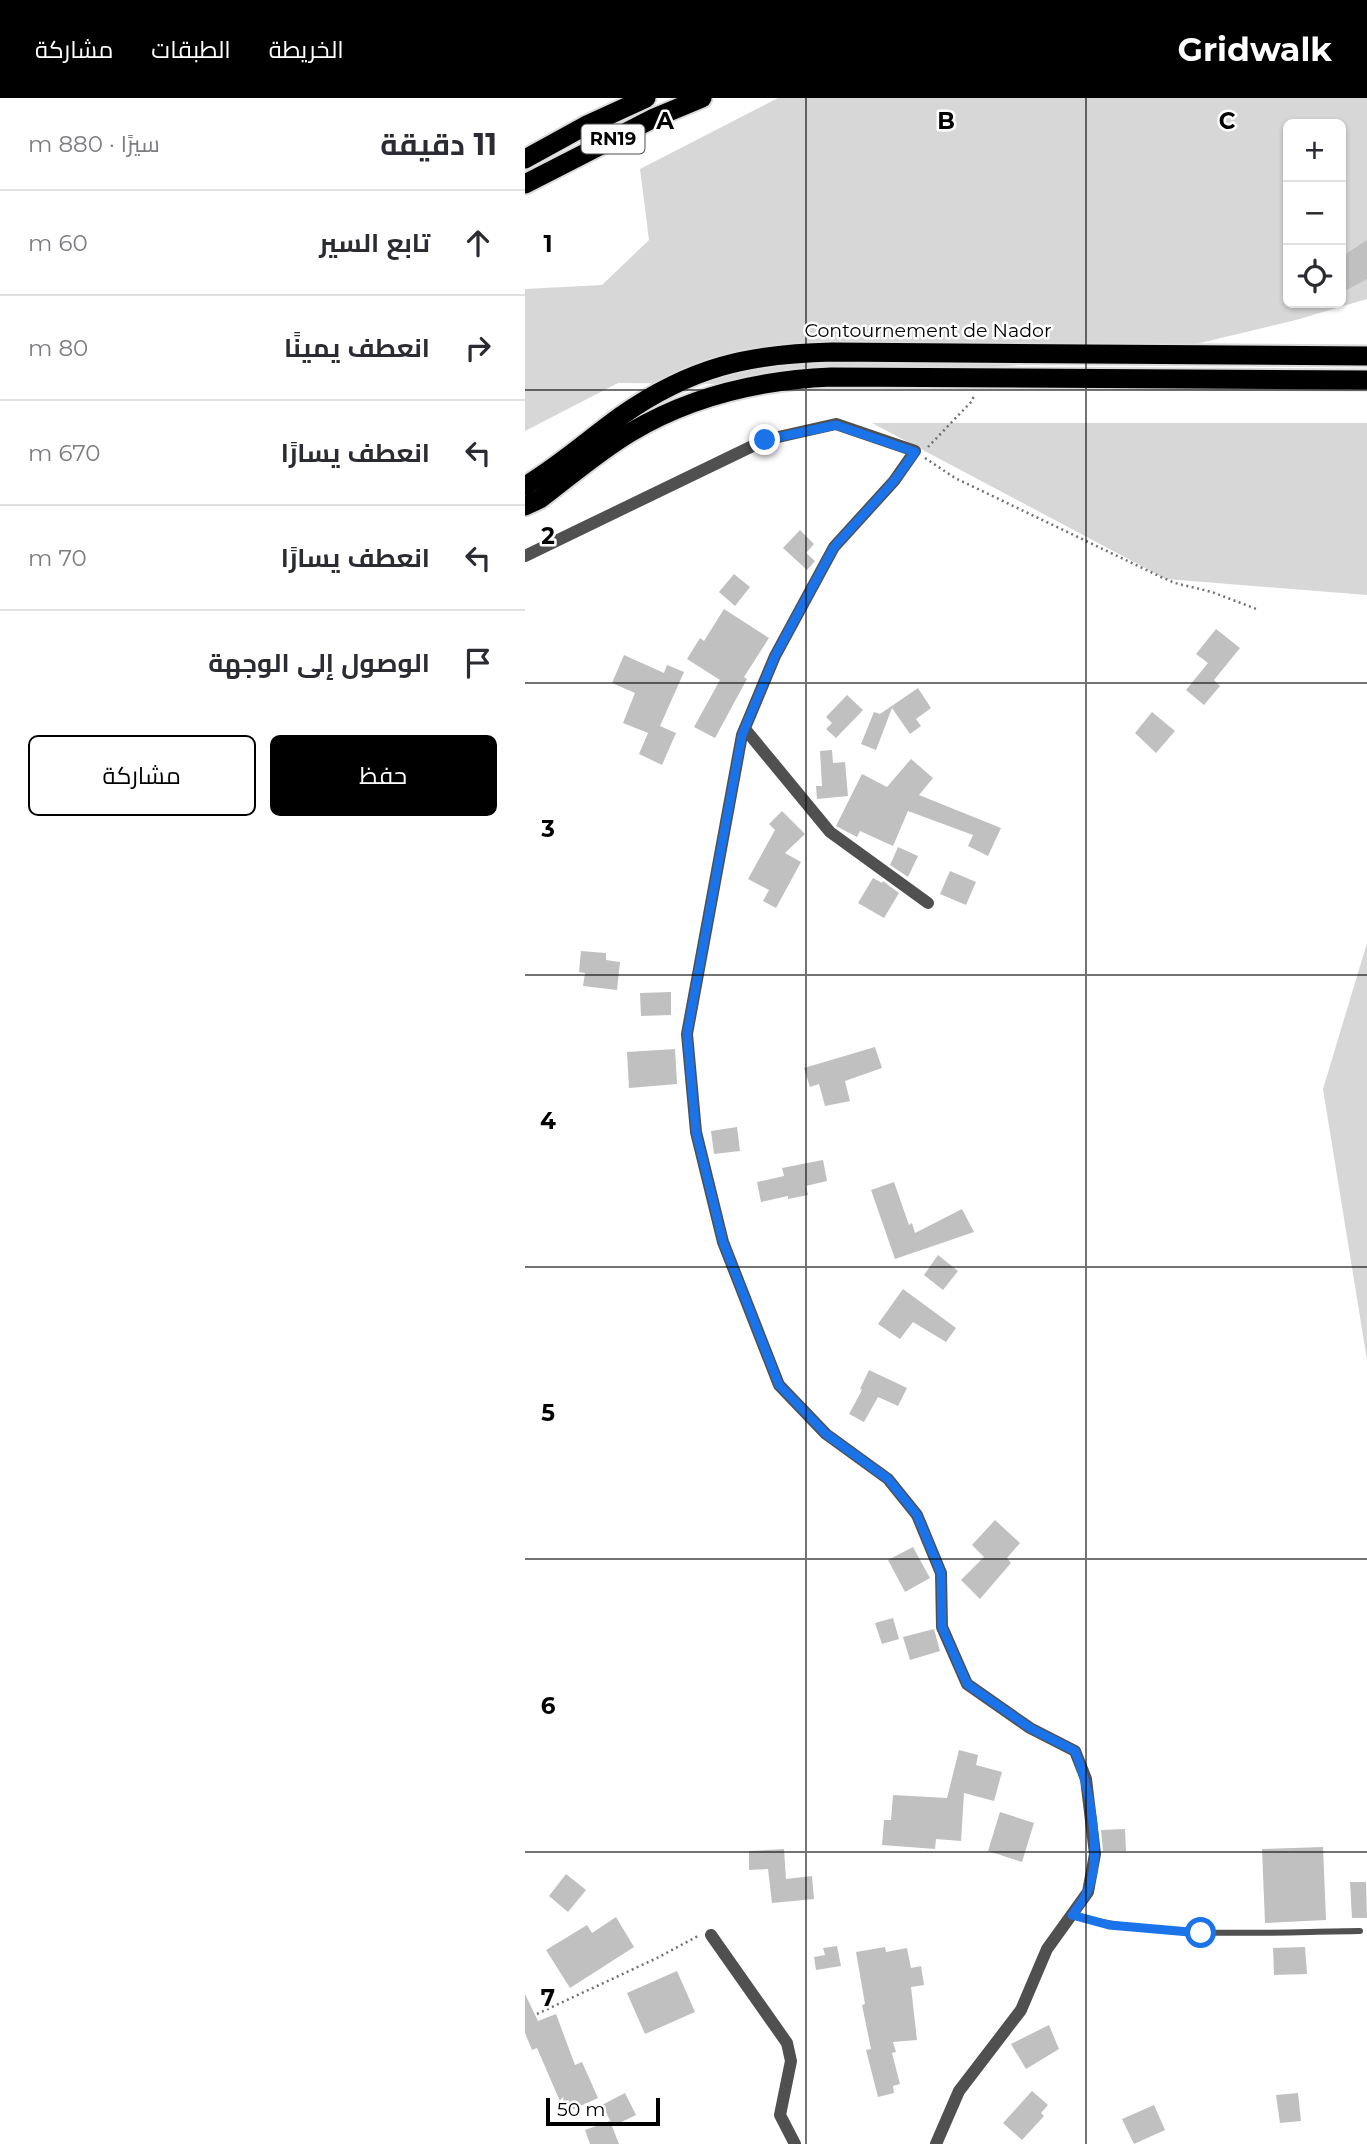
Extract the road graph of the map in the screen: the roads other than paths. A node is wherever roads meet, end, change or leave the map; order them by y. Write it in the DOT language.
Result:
graph roads {
  1 [pos="646,98"];
  2 [pos="702,98"];
  3 [pos="525,159"];
  4 [pos="525,184"];
  5 [pos="1132,353"];
  6 [pos="1367,356"];
  7 [pos="1131,380"];
  8 [pos="1367,380"];
  9 [pos="525,486"];
  10 [pos="525,506"];
  11 [pos="525,556"];
  12 [pos="745,729"];
  13 [pos="928,903"];
  14 [pos="1072,1915"];
  15 [pos="1360,1931"];
  16 [pos="711,1935"];
  17 [pos="796,2144"];
  18 [pos="936,2144"];
  1 -- 3 [label="highway, RN19"];
  2 -- 4 [label="highway, RN19"];
  5 -- 6 [label="highway, Contournement de Nador"];
  5 -- 7 [label="highway"];
  5 -- 9 [label="highway, Contournement de Nador"];
  7 -- 8 [label="highway"];
  7 -- 10 [label="highway"];
  11 -- 12 [label="street"];
  12 -- 13 [label="street"];
  12 -- 14 [label="street"];
  14 -- 15 [label="lane"];
  14 -- 18 [label="street"];
  16 -- 17 [label="street"];
}
